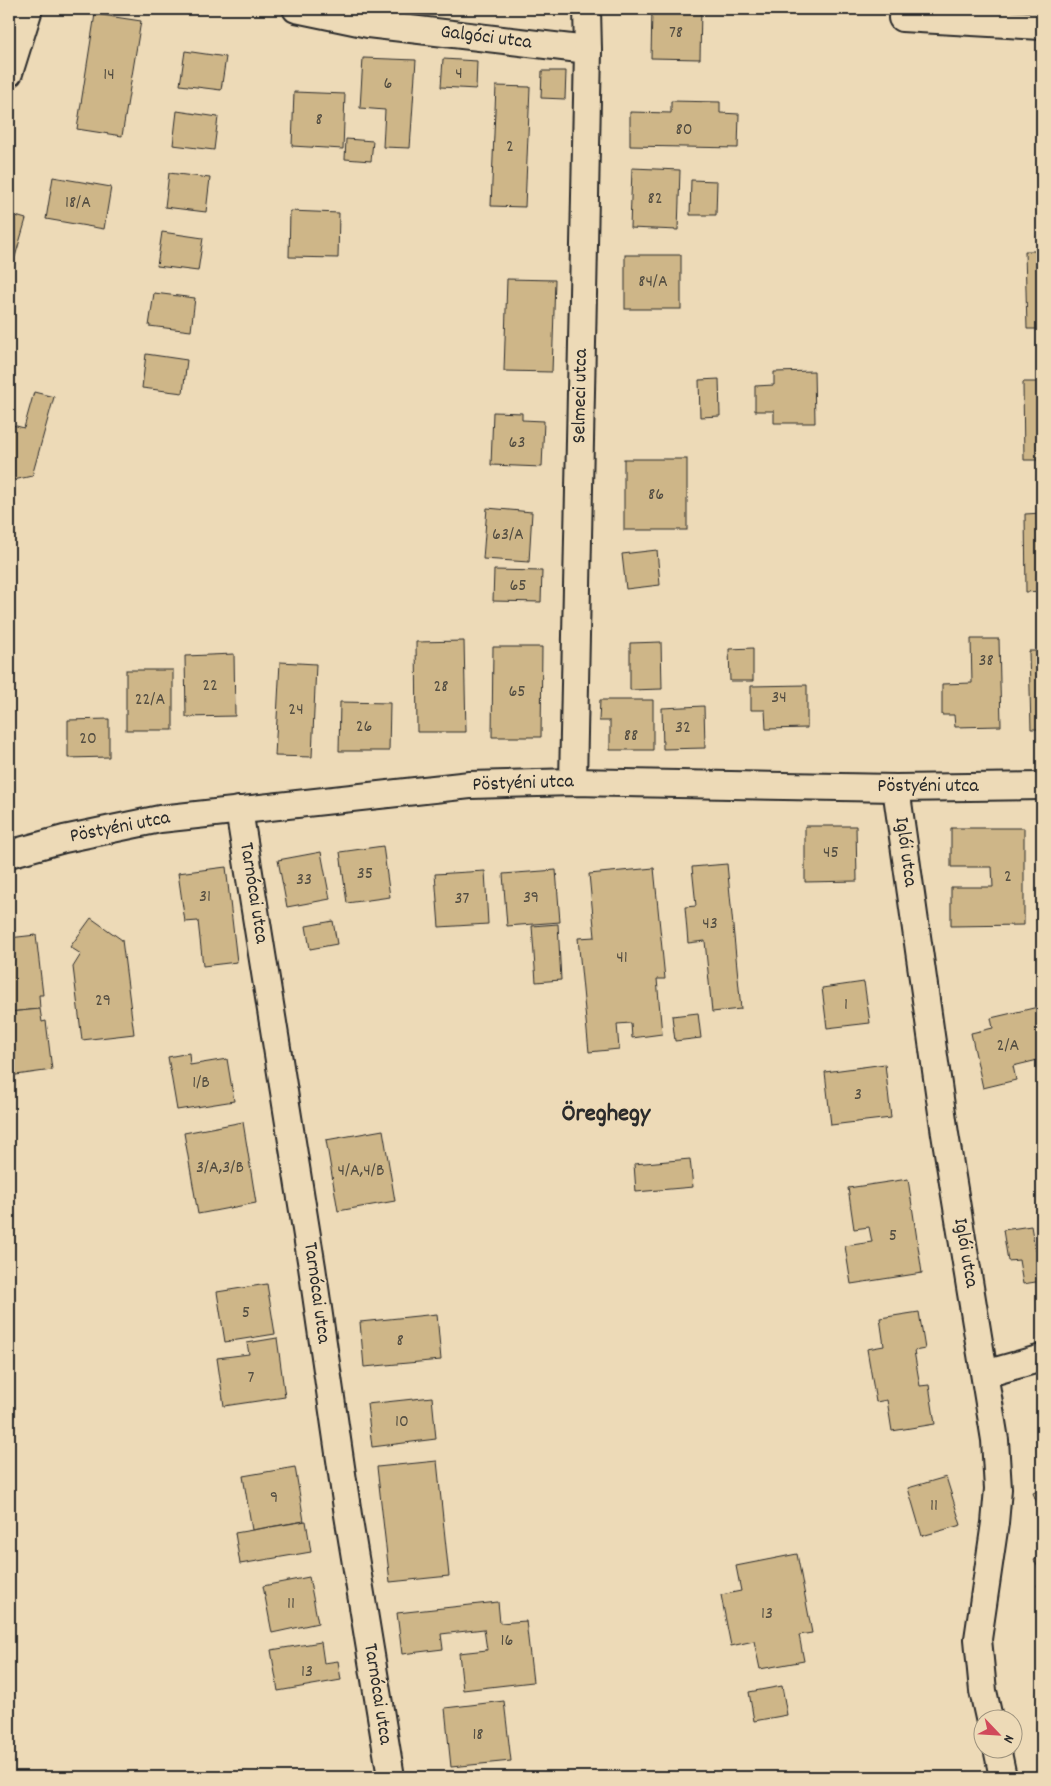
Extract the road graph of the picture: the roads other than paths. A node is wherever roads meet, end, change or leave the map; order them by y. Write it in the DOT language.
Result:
graph roads {
  1 [pos="29,9"];
  2 [pos="296,9"];
  3 [pos="587,9"];
  4 [pos="902,18"];
  5 [pos="1042,26"];
  6 [pos="588,50"];
  7 [pos="9,73"];
  8 [pos="574,782"];
  9 [pos="1042,786"];
  10 [pos="896,788"];
  11 [pos="239,810"];
  12 [pos="9,854"];
  13 [pos="1042,1358"];
  14 [pos="985,1374"];
  15 [pos="987,1708"];
  16 [pos="998,1758"];
  17 [pos="391,1777"];
  18 [pos="1003,1777"];
  1 -- 7 [label="street"];
  2 -- 6 [label="street, Galgóci utca"];
  3 -- 6 [label="street, Selmeci utca"];
  4 -- 5 [label="street"];
  6 -- 8 [label="street, Selmeci utca"];
  8 -- 10 [label="street, Pöstyéni utca"];
  8 -- 11 [label="street, Pöstyéni utca"];
  9 -- 10 [label="street, Pöstyéni utca"];
  10 -- 14 [label="street, Iglói utca"];
  11 -- 12 [label="street, Pöstyéni utca"];
  11 -- 17 [label="street, Tarnócai utca"];
  13 -- 14 [label="street"];
  14 -- 15 [label="street, Iglói utca"];
  16 -- 18 [label="street"];
}
